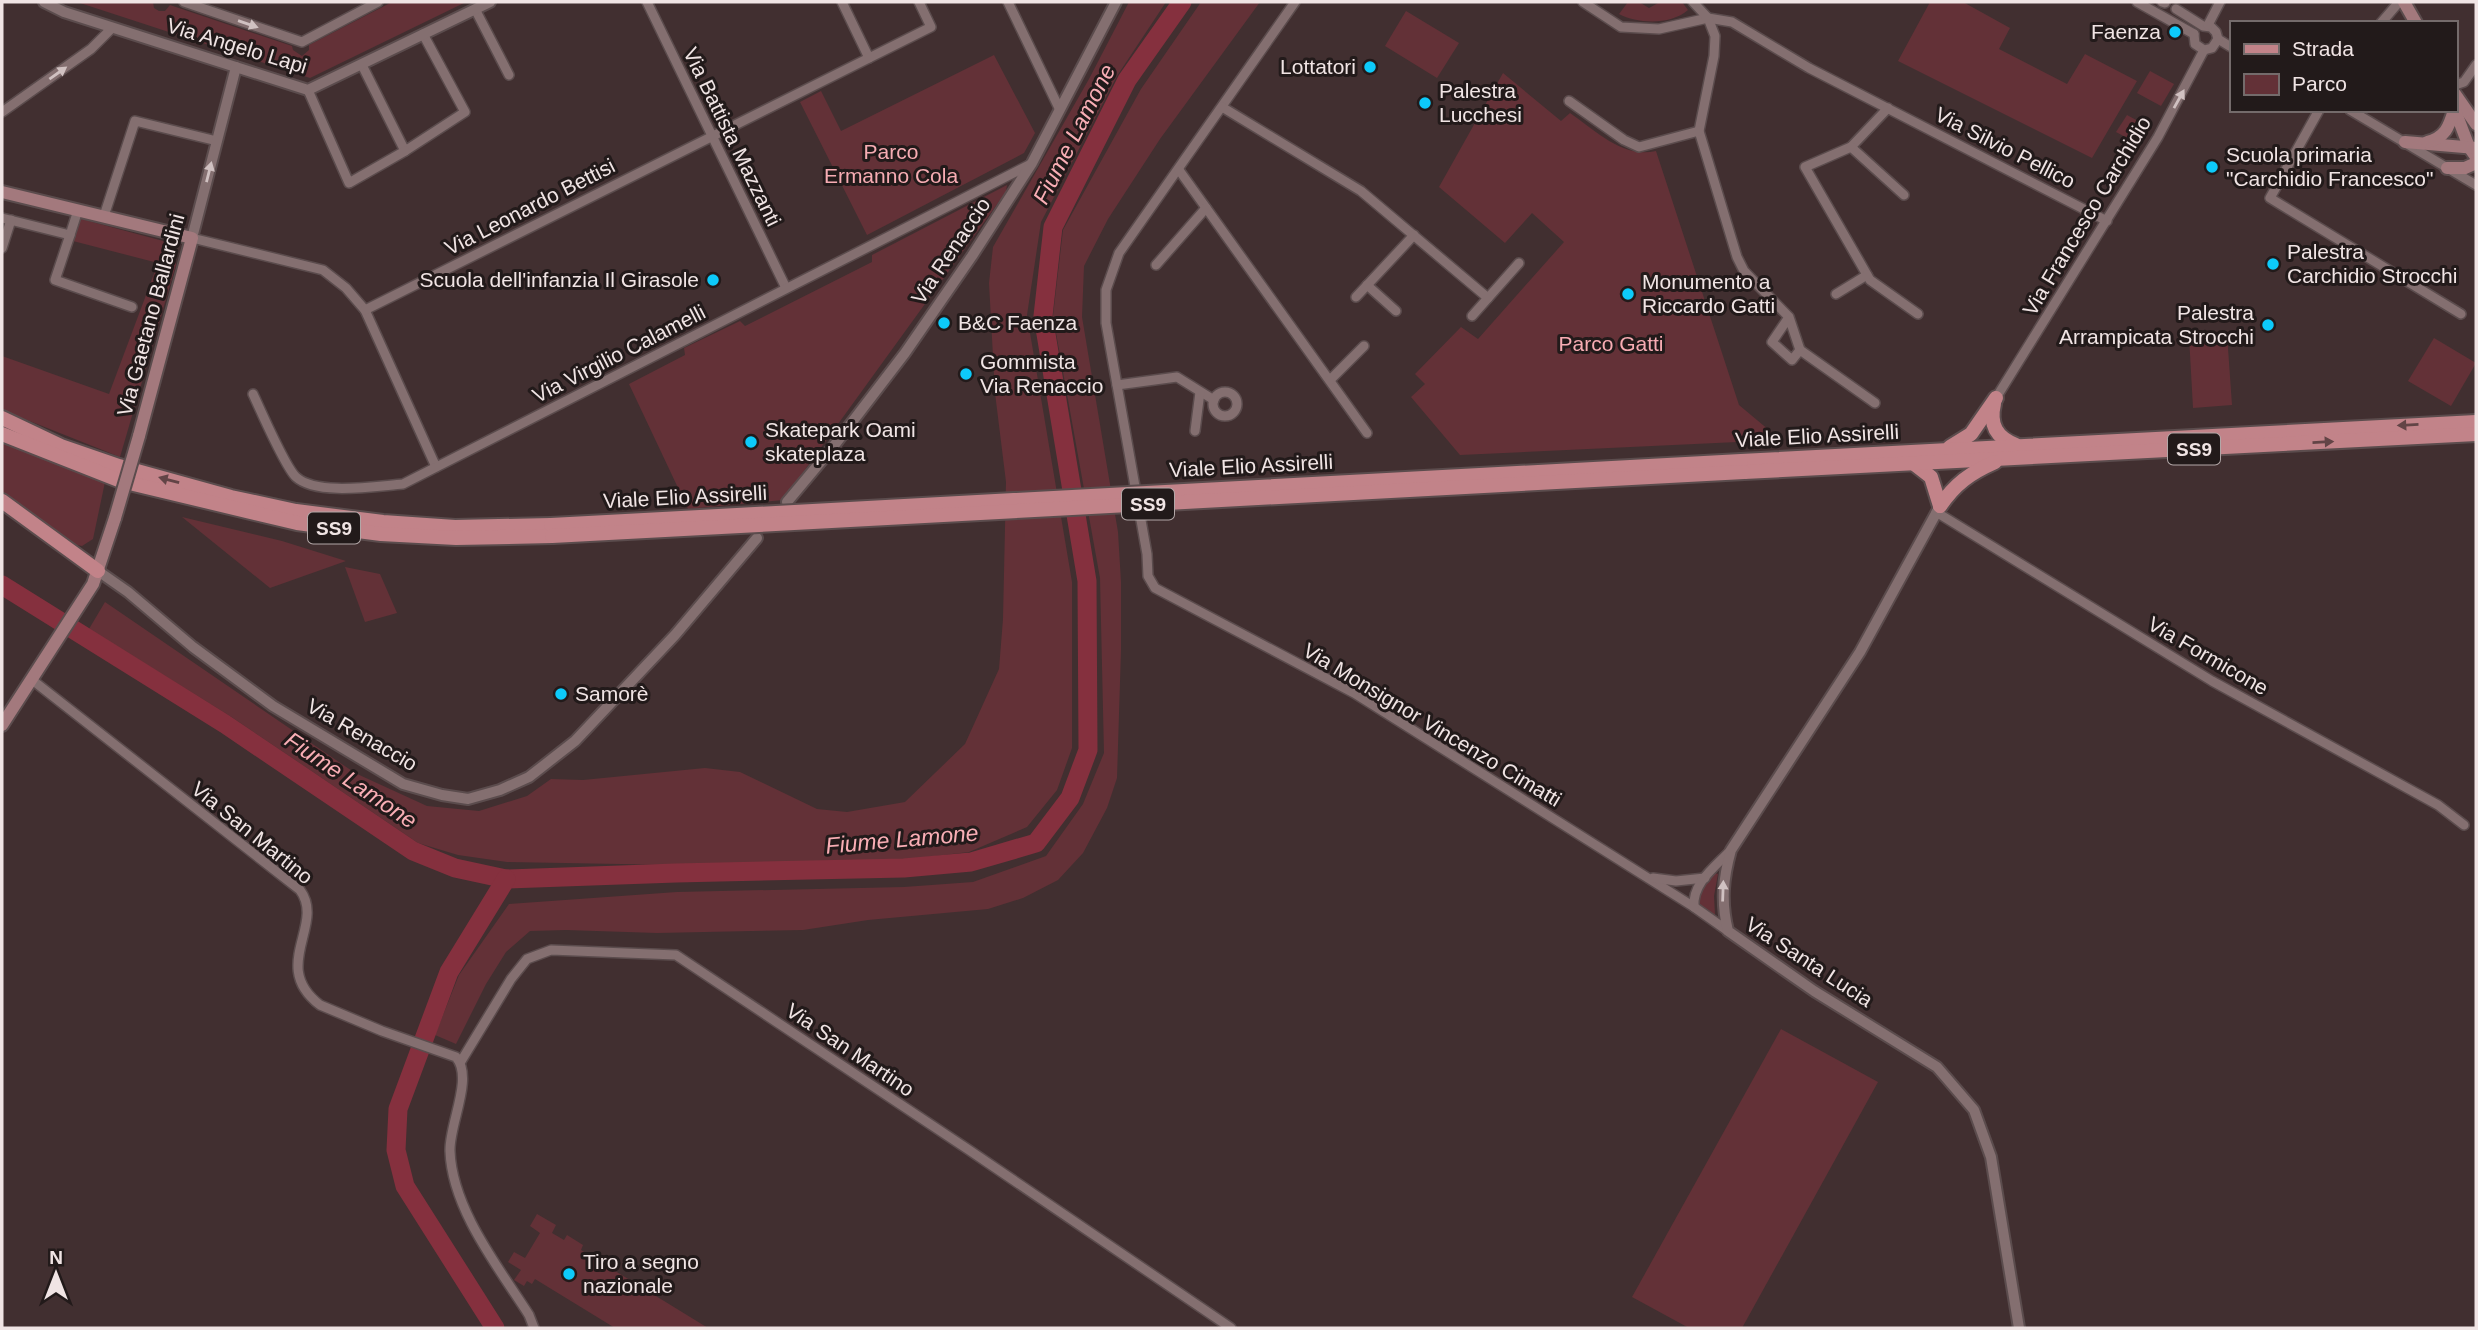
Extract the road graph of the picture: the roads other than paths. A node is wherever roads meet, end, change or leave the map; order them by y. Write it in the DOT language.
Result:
graph roads {
  1 [pos="44,2"];
  2 [pos="184,2"];
  3 [pos="378,2"];
  4 [pos="490,2"];
  5 [pos="647,2"];
  6 [pos="842,2"];
  7 [pos="919,2"];
  8 [pos="1008,2"];
  9 [pos="1116,2"];
  10 [pos="1295,2"];
  11 [pos="1583,2"];
  12 [pos="1693,2"];
  13 [pos="2137,2"];
  14 [pos="2220,2"];
  15 [pos="2401,2"];
  16 [pos="475,9"];
  17 [pos="2176,9"];
  18 [pos="1708,18"];
  19 [pos="2383,21"];
  20 [pos="2415,21"];
  21 [pos="2205,25"];
  22 [pos="113,28"];
  23 [pos="423,34"];
  24 [pos="2194,34"];
  25 [pos="2218,39"];
  26 [pos="2230,46"];
  27 [pos="2204,50"];
  28 [pos="869,58"];
  29 [pos="362,65"];
  30 [pos="2476,65"];
  31 [pos="236,67"];
  32 [pos="509,75"];
  33 [pos="2457,84"];
  34 [pos="308,90"];
  35 [pos="2457,97"];
  36 [pos="1569,101"];
  37 [pos="1222,107"];
  38 [pos="1059,108"];
  39 [pos="1888,108"];
  40 [pos="2,112"];
  41 [pos="2318,112"];
  42 [pos="2353,112"];
  43 [pos="2453,112"];
  44 [pos="2455,112"];
  45 [pos="2476,124"];
  46 [pos="1699,131"];
  47 [pos="712,136"];
  48 [pos="217,141"];
  49 [pos="2404,142"];
  50 [pos="2423,143"];
  51 [pos="1851,148"];
  52 [pos="405,151"];
  53 [pos="2474,151"];
  54 [pos="1032,163"];
  55 [pos="2476,163"];
  56 [pos="2447,168"];
  57 [pos="1179,170"];
  58 [pos="2476,185"];
  59 [pos="2,192"];
  60 [pos="1903,195"];
  61 [pos="1206,208"];
  62 [pos="78,211"];
  63 [pos="104,216"];
  64 [pos="6,219"];
  65 [pos="2107,220"];
  66 [pos="70,235"];
  67 [pos="1413,235"];
  68 [pos="192,238"];
  69 [pos="2,248"];
  70 [pos="1519,263"];
  71 [pos="1156,265"];
  72 [pos="1867,275"];
  73 [pos="1367,285"];
  74 [pos="786,288"];
  75 [pos="1836,294"];
  76 [pos="1356,297"];
  77 [pos="1488,298"];
  78 [pos="132,307"];
  79 [pos="365,310"];
  80 [pos="1396,311"];
  81 [pos="1918,314"];
  82 [pos="2461,314"];
  83 [pos="1472,316"];
  84 [pos="1789,317"];
  85 [pos="1364,346"];
  86 [pos="1800,350"];
  87 [pos="1330,380"];
  88 [pos="1117,385"];
  89 [pos="1200,392"];
  90 [pos="253,394"];
  91 [pos="1996,398"];
  92 [pos="1214,400"];
  93 [pos="1875,403"];
  94 [pos="2,418"];
  95 [pos="2476,422"];
  96 [pos="1195,431"];
  97 [pos="1367,433"];
  98 [pos="2,434"];
  99 [pos="2476,434"];
  100 [pos="2021,446"];
  101 [pos="1940,451"];
  102 [pos="2001,459"];
  103 [pos="1913,463"];
  104 [pos="436,467"];
  105 [pos="1742,467"];
  106 [pos="2,500"];
  107 [pos="787,502"];
  108 [pos="1938,509"];
  109 [pos="552,531"];
  110 [pos="757,538"];
  111 [pos="96,577"];
  112 [pos="31,679"];
  113 [pos="2,725"];
  114 [pos="2464,825"];
  115 [pos="1731,850"];
  116 [pos="1706,877"];
  117 [pos="1647,878"];
  118 [pos="1694,908"];
  119 [pos="1728,932"];
  120 [pos="458,1060"];
  121 [pos="534,1328"];
  122 [pos="1231,1328"];
  123 [pos="2020,1328"];
  1 -- 22 [label="street, Via Angelo Lapi"];
  2 -- 3 [label="street, one-way"];
  4 -- 16 [label="street, Via Angelo Lapi"];
  5 -- 47 [label="street, Via Battista Mazzanti"];
  6 -- 28 [label="street"];
  7 -- 28 [label="street, Via Leonardo Bettisi"];
  8 -- 38 [label="street"];
  9 -- 38 [label="street, Via Renaccio"];
  10 -- 37 [label="street, Via Monsignor Vincenzo Cimatti"];
  11 -- 18 [label="street, Via Silvio Pellico"];
  12 -- 18 [label="street"];
  13 -- 24 [label="street"];
  14 -- 21 [label="street"];
  15 -- 19 [label="street"];
  15 -- 20 [label="main road"];
  16 -- 23 [label="street, Via Angelo Lapi"];
  16 -- 32 [label="street"];
  17 -- 21 [label="street"];
  18 -- 39 [label="street, Via Silvio Pellico"];
  18 -- 46 [label="street"];
  21 -- 24 [label="street"];
  21 -- 25 [label="street"];
  22 -- 31 [label="street, Via Angelo Lapi"];
  40 -- 22 [label="street, one-way"];
  23 -- 29 [label="street, Via Angelo Lapi"];
  23 -- 52 [label="street"];
  24 -- 27 [label="street"];
  25 -- 26 [label="street"];
  25 -- 27 [label="street"];
  65 -- 27 [label="street, Via Francesco Carchidio, one-way"];
  28 -- 47 [label="street, Via Leonardo Bettisi"];
  29 -- 34 [label="street, Via Angelo Lapi"];
  29 -- 52 [label="street"];
  30 -- 33 [label="street"];
  31 -- 34 [label="street, Via Angelo Lapi"];
  31 -- 48 [label="street, Via Gaetano Ballardini"];
  34 -- 52 [label="street"];
  35 -- 45 [label="main road"];
  36 -- 46 [label="street"];
  37 -- 57 [label="street, Via Monsignor Vincenzo Cimatti"];
  37 -- 67 [label="street"];
  38 -- 54 [label="street, Via Renaccio"];
  39 -- 51 [label="street"];
  39 -- 65 [label="street, Via Silvio Pellico"];
  41 -- 82 [label="street"];
  42 -- 49 [label="street"];
  43 -- 50 [label="main road"];
  44 -- 53 [label="main road"];
  46 -- 84 [label="street"];
  47 -- 74 [label="street, Via Battista Mazzanti"];
  47 -- 79 [label="street, Via Leonardo Bettisi"];
  48 -- 63 [label="street"];
  68 -- 48 [label="street, Via Gaetano Ballardini, one-way"];
  49 -- 50 [label="main road"];
  49 -- 56 [label="street"];
  50 -- 53 [label="main road"];
  51 -- 60 [label="street"];
  51 -- 72 [label="street"];
  54 -- 74 [label="street, Via Virgilio Calamelli"];
  54 -- 107 [label="street, Via Renaccio"];
  55 -- 56 [label="main road"];
  56 -- 58 [label="street"];
  57 -- 61 [label="street"];
  57 -- 88 [label="street, Via Monsignor Vincenzo Cimatti"];
  59 -- 62 [label="main road"];
  61 -- 71 [label="street"];
  61 -- 87 [label="street"];
  62 -- 63 [label="main road"];
  62 -- 66 [label="street"];
  63 -- 68 [label="main road"];
  64 -- 66 [label="street"];
  64 -- 69 [label="street"];
  65 -- 91 [label="street, Via Francesco Carchidio"];
  66 -- 78 [label="street"];
  67 -- 73 [label="street"];
  67 -- 77 [label="street"];
  68 -- 79 [label="street"];
  68 -- 111 [label="main road, Via Gaetano Ballardini, bridge"];
  70 -- 77 [label="street"];
  72 -- 75 [label="street"];
  72 -- 81 [label="street"];
  73 -- 76 [label="street"];
  73 -- 80 [label="street"];
  74 -- 104 [label="street, Via Virgilio Calamelli"];
  77 -- 83 [label="street"];
  79 -- 104 [label="street"];
  84 -- 86 [label="street"];
  84 -- 86 [label="street"];
  85 -- 87 [label="street"];
  86 -- 93 [label="street"];
  87 -- 97 [label="street"];
  88 -- 89 [label="street"];
  88 -- 117 [label="street, Via Monsignor Vincenzo Cimatti"];
  89 -- 92 [label="street"];
  89 -- 96 [label="street"];
  90 -- 104 [label="street, Via Virgilio Calamelli"];
  91 -- 100 [label="main road"];
  91 -- 101 [label="main road"];
  109 -- 94 [label="main road, Viale Elio Assirelli / SS9, one-way"];
  95 -- 100 [label="main road, Viale Elio Assirelli / SS9, one-way"];
  98 -- 109 [label="main road, Viale Elio Assirelli / SS9"];
  102 -- 99 [label="main road, Viale Elio Assirelli / SS9, one-way"];
  100 -- 101 [label="main road, Viale Elio Assirelli / SS9"];
  101 -- 105 [label="main road, Viale Elio Assirelli / SS9"];
  102 -- 103 [label="main road, Viale Elio Assirelli / SS9"];
  102 -- 108 [label="main road"];
  103 -- 105 [label="main road, Viale Elio Assirelli / SS9"];
  103 -- 108 [label="main road"];
  105 -- 109 [label="main road, Viale Elio Assirelli / SS9, bridge"];
  106 -- 111 [label="main road"];
  108 -- 114 [label="street, Via Formicone"];
  108 -- 115 [label="street, Via Santa Lucia"];
  110 -- 111 [label="street, Via Renaccio"];
  111 -- 112 [label="main road, Via Gaetano Ballardini"];
  112 -- 113 [label="main road, Via Gaetano Ballardini"];
  112 -- 120 [label="street, Via San Martino"];
  115 -- 116 [label="street"];
  119 -- 115 [label="street, Via Santa Lucia, one-way"];
  116 -- 117 [label="street, Via Monsignor Vincenzo Cimatti"];
  116 -- 118 [label="street"];
  117 -- 118 [label="street, Via Monsignor Vincenzo Cimatti"];
  118 -- 119 [label="street, Via Monsignor Vincenzo Cimatti"];
  119 -- 123 [label="street, Via Santa Lucia"];
  120 -- 121 [label="street, Via San Martino"];
  120 -- 122 [label="street, Via San Martino"];
}
